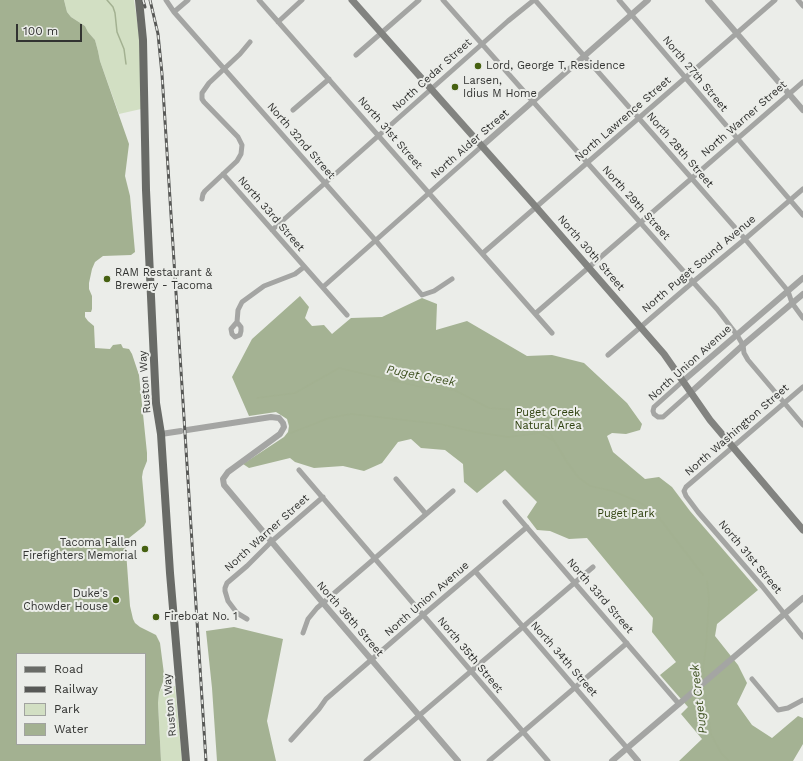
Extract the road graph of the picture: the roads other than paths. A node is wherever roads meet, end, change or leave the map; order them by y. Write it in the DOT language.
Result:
graph roads {
  1 [pos="139,0"];
  2 [pos="166,0"];
  3 [pos="188,0"];
  4 [pos="259,0"];
  5 [pos="302,0"];
  6 [pos="352,0"];
  7 [pos="419,0"];
  8 [pos="443,0"];
  9 [pos="534,0"];
  10 [pos="619,0"];
  11 [pos="648,0"];
  12 [pos="708,0"];
  13 [pos="775,0"];
  14 [pos="798,0"];
  15 [pos="803,6"];
  16 [pos="174,12"];
  17 [pos="631,14"];
  18 [pos="278,22"];
  19 [pos="381,33"];
  20 [pos="737,33"];
  21 [pos="250,42"];
  22 [pos="482,44"];
  23 [pos="356,55"];
  24 [pos="584,57"];
  25 [pos="224,69"];
  26 [pos="686,78"];
  27 [pos="329,79"];
  28 [pos="803,82"];
  29 [pos="431,89"];
  30 [pos="789,94"];
  31 [pos="534,102"];
  32 [pos="293,110"];
  33 [pos="803,110"];
  34 [pos="638,118"];
  35 [pos="379,135"];
  36 [pos="737,139"];
  37 [pos="482,146"];
  38 [pos="587,163"];
  39 [pos="223,174"];
  40 [pos="692,178"];
  41 [pos="325,183"];
  42 [pos="803,188"];
  43 [pos="430,193"];
  44 [pos="202,199"];
  45 [pos="790,200"];
  46 [pos="536,207"];
  47 [pos="803,215"];
  48 [pos="640,222"];
  49 [pos="272,230"];
  50 [pos="745,239"];
  51 [pos="376,241"];
  52 [pos="483,253"];
  53 [pos="304,267"];
  54 [pos="589,267"];
  55 [pos="803,278"];
  56 [pos="452,280"];
  57 [pos="693,282"];
  58 [pos="323,287"];
  59 [pos="788,291"];
  60 [pos="803,294"];
  61 [pos="792,303"];
  62 [pos="536,313"];
  63 [pos="347,315"];
  64 [pos="803,318"];
  65 [pos="237,322"];
  66 [pos="641,326"];
  67 [pos="552,333"];
  68 [pos="737,335"];
  69 [pos="743,345"];
  70 [pos="608,355"];
  71 [pos="684,381"];
  72 [pos="803,387"];
  73 [pos="690,392"];
  74 [pos="784,403"];
  75 [pos="803,425"];
  76 [pos="161,434"];
  77 [pos="733,448"];
  78 [pos="299,470"];
  79 [pos="396,479"];
  80 [pos="684,489"];
  81 [pos="453,491"];
  82 [pos="323,497"];
  83 [pos="505,502"];
  84 [pos="426,514"];
  85 [pos="527,527"];
  86 [pos="803,530"];
  87 [pos="271,542"];
  88 [pos="374,558"];
  89 [pos="593,567"];
  90 [pos="475,571"];
  91 [pos="575,583"];
  92 [pos="803,598"];
  93 [pos="323,603"];
  94 [pos="784,614"];
  95 [pos="423,615"];
  96 [pos="247,619"];
  97 [pos="523,627"];
  98 [pos="303,633"];
  99 [pos="803,637"];
  100 [pos="627,643"];
  101 [pos="372,660"];
  102 [pos="471,671"];
  103 [pos="752,679"];
  104 [pos="575,688"];
  105 [pos="803,700"];
  106 [pos="681,703"];
  107 [pos="420,715"];
  108 [pos="523,732"];
  109 [pos="291,740"];
  110 [pos="627,748"];
  111 [pos="186,761"];
  112 [pos="366,761"];
  113 [pos="458,761"];
  114 [pos="489,761"];
  115 [pos="548,761"];
  116 [pos="612,761"];
  117 [pos="638,761"];
  1 -- 76 [label="main road, Ruston Way"];
  2 -- 16 [label="street, North 32nd Street"];
  3 -- 16 [label="street"];
  4 -- 18 [label="street, North 31st Street"];
  5 -- 18 [label="street"];
  6 -- 19 [label="main road, North 30th Street"];
  7 -- 19 [label="street"];
  8 -- 22 [label="street, North 29th Street"];
  9 -- 22 [label="street, North Cedar Street"];
  9 -- 24 [label="street, North 28th Street"];
  10 -- 17 [label="street, North 27th Street"];
  11 -- 17 [label="street, North Alder Street"];
  12 -- 20 [label="street"];
  13 -- 20 [label="street, North Lawrence Street"];
  14 -- 15 [label="street"];
  16 -- 25 [label="street, North 32nd Street"];
  17 -- 24 [label="street, North Alder Street"];
  17 -- 26 [label="street, North 27th Street"];
  18 -- 27 [label="street, North 31st Street"];
  19 -- 23 [label="street"];
  19 -- 29 [label="main road, North 30th Street"];
  20 -- 26 [label="street, North Lawrence Street"];
  20 -- 30 [label="street"];
  21 -- 25 [label="street"];
  22 -- 29 [label="street, North Cedar Street"];
  22 -- 31 [label="street, North 29th Street"];
  24 -- 31 [label="street, North Alder Street"];
  24 -- 34 [label="street, North 28th Street"];
  25 -- 39 [label="street"];
  25 -- 41 [label="street, North 32nd Street"];
  26 -- 34 [label="street, North Lawrence Street"];
  26 -- 36 [label="street, North 27th Street"];
  27 -- 32 [label="street"];
  27 -- 35 [label="street, North 31st Street"];
  28 -- 30 [label="street, North Warner Street"];
  29 -- 35 [label="street, North Cedar Street"];
  29 -- 37 [label="main road, North 30th Street"];
  30 -- 33 [label="street"];
  30 -- 36 [label="street, North Warner Street"];
  31 -- 37 [label="street, North Alder Street"];
  31 -- 38 [label="street, North 29th Street"];
  34 -- 38 [label="street, North Lawrence Street"];
  34 -- 40 [label="street, North 28th Street"];
  35 -- 41 [label="street, North Cedar Street"];
  35 -- 43 [label="street, North 31st Street"];
  36 -- 40 [label="street, North Warner Street"];
  36 -- 45 [label="street, North 27th Street"];
  37 -- 43 [label="street, North Alder Street"];
  37 -- 46 [label="main road, North 30th Street"];
  38 -- 46 [label="street, North Lawrence Street"];
  38 -- 48 [label="street, North 29th Street"];
  39 -- 44 [label="street"];
  39 -- 49 [label="street, North 33rd Street"];
  40 -- 48 [label="street, North Warner Street"];
  40 -- 50 [label="street, North 28th Street"];
  41 -- 49 [label="street, North Cedar Street"];
  41 -- 51 [label="street, North 32nd Street"];
  42 -- 45 [label="street, North Puget Sound Avenue"];
  43 -- 51 [label="street, North Alder Street"];
  43 -- 52 [label="street, North 31st Street"];
  45 -- 47 [label="street, North 27th Street"];
  45 -- 50 [label="street, North Puget Sound Avenue"];
  46 -- 52 [label="street, North Lawrence Street"];
  46 -- 54 [label="main road, North 30th Street"];
  48 -- 54 [label="street, North Warner Street"];
  48 -- 57 [label="street, North 29th Street"];
  49 -- 53 [label="street, North 33rd Street"];
  50 -- 57 [label="street, North Puget Sound Avenue"];
  50 -- 59 [label="street, North 28th Street"];
  51 -- 56 [label="street, North 32nd Street"];
  51 -- 58 [label="street, North Alder Street"];
  52 -- 62 [label="street, North 31st Street"];
  53 -- 58 [label="street, North 33rd Street"];
  53 -- 65 [label="street, North 33rd Street"];
  54 -- 62 [label="street, North Warner Street"];
  54 -- 66 [label="main road, North 30th Street"];
  55 -- 59 [label="street, North Union Avenue"];
  57 -- 66 [label="street, North Puget Sound Avenue"];
  57 -- 68 [label="street, North 29th Street"];
  58 -- 63 [label="street, North 33rd Street"];
  59 -- 61 [label="street, North 28th Street"];
  59 -- 68 [label="street, North Union Avenue"];
  60 -- 61 [label="street, North Union Avenue"];
  61 -- 64 [label="street, North 28th Street"];
  61 -- 69 [label="street, North Union Avenue"];
  62 -- 67 [label="street, North 31st Street"];
  66 -- 70 [label="street, North Puget Sound Avenue"];
  66 -- 71 [label="main road, North 30th Street"];
  68 -- 69 [label="street, North 29th Street"];
  68 -- 71 [label="street, North Union Avenue"];
  69 -- 73 [label="street, North Union Avenue"];
  69 -- 74 [label="street, North 29th Street"];
  71 -- 73 [label="main road, North 30th Street"];
  71 -- 73 [label="street, North Union Avenue"];
  72 -- 74 [label="street, North Washington Street"];
  73 -- 77 [label="main road, North 30th Street"];
  74 -- 75 [label="street, North 29th Street"];
  74 -- 77 [label="street, North Washington Street"];
  76 -- 87 [label="street, North 36th Street"];
  76 -- 111 [label="main road, Ruston Way"];
  77 -- 80 [label="street, North Washington Street"];
  77 -- 86 [label="main road, North 30th Street"];
  78 -- 82 [label="street, North 35th Street"];
  79 -- 84 [label="street"];
  80 -- 94 [label="street, North 31st Street"];
  81 -- 84 [label="street"];
  82 -- 87 [label="street, North Warner Street"];
  82 -- 88 [label="street, North 35th Street"];
  83 -- 85 [label="street, North 33rd Street"];
  84 -- 88 [label="street"];
  85 -- 90 [label="street, North Union Avenue"];
  85 -- 91 [label="street, North 33rd Street"];
  87 -- 93 [label="street, North 36th Street"];
  87 -- 96 [label="street, North Warner Street"];
  88 -- 93 [label="street"];
  88 -- 95 [label="street, North 35th Street"];
  89 -- 91 [label="street"];
  90 -- 95 [label="street, North Union Avenue"];
  90 -- 97 [label="street, North 34th Street"];
  91 -- 97 [label="street"];
  91 -- 100 [label="street, North 33rd Street"];
  92 -- 94 [label="street"];
  93 -- 98 [label="street"];
  93 -- 101 [label="street, North 36th Street"];
  94 -- 99 [label="street, North 31st Street"];
  94 -- 106 [label="street"];
  95 -- 101 [label="street, North Union Avenue"];
  95 -- 102 [label="street, North 35th Street"];
  97 -- 102 [label="street"];
  97 -- 104 [label="street, North 34th Street"];
  100 -- 104 [label="street"];
  100 -- 106 [label="street, North 33rd Street"];
  101 -- 107 [label="street, North 36th Street"];
  101 -- 109 [label="street, North Union Avenue"];
  102 -- 107 [label="street"];
  102 -- 108 [label="street, North 35th Street"];
  103 -- 105 [label="street"];
  104 -- 108 [label="street"];
  104 -- 110 [label="street, North 34th Street"];
  106 -- 110 [label="street"];
  107 -- 112 [label="street"];
  107 -- 113 [label="street, North 36th Street"];
  108 -- 114 [label="street"];
  108 -- 115 [label="street, North 35th Street"];
  110 -- 116 [label="street"];
  110 -- 117 [label="street, North 34th Street"];
}
